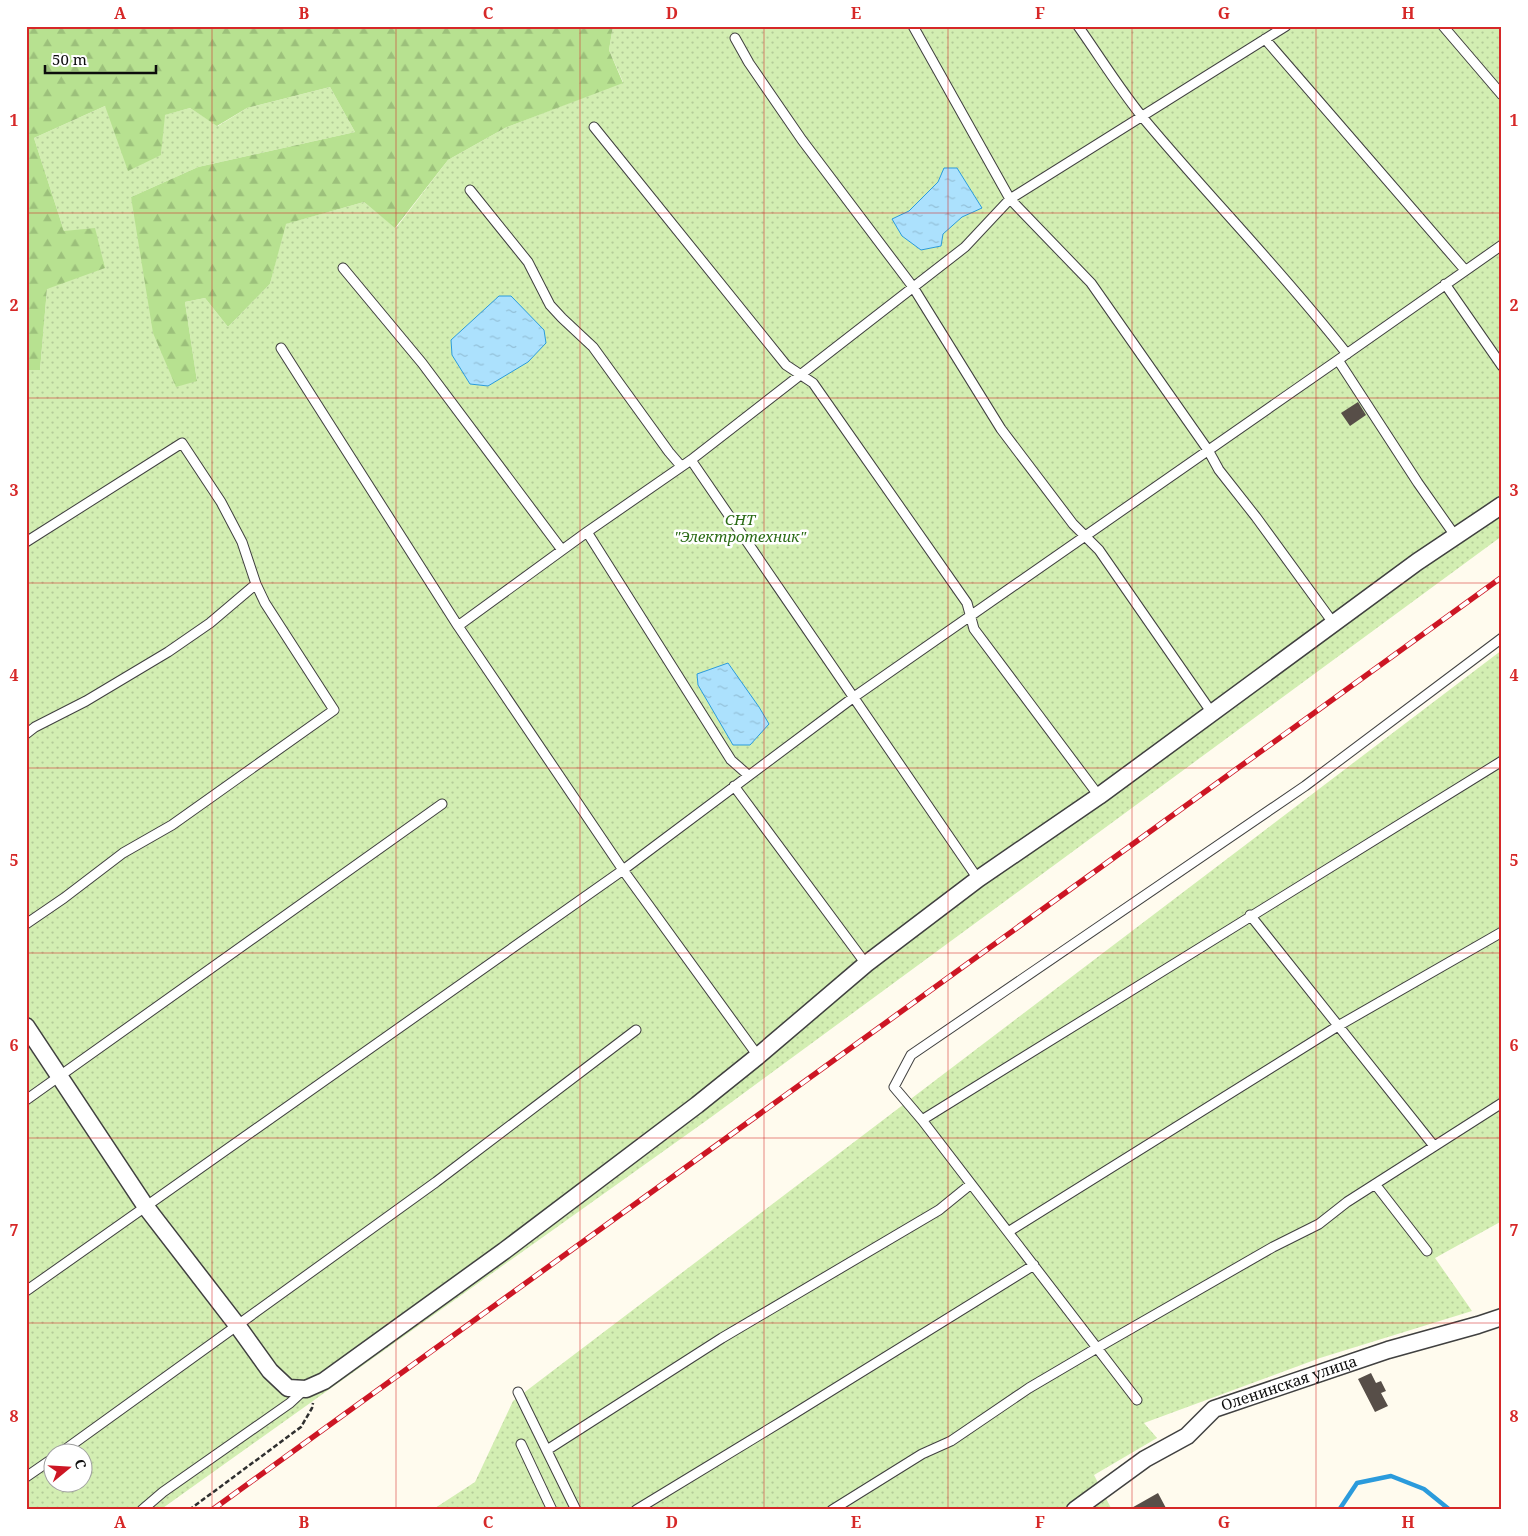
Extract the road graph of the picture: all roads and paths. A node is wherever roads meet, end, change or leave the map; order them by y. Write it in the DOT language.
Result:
graph roads {
  1 [pos="913,26"];
  2 [pos="1078,26"];
  3 [pos="1286,26"];
  4 [pos="1443,26"];
  5 [pos="735,38"];
  6 [pos="1264,40"];
  7 [pos="1502,95"];
  8 [pos="1142,116"];
  9 [pos="594,127"];
  10 [pos="470,190"];
  11 [pos="1010,200"];
  12 [pos="1502,244"];
  13 [pos="343,268"];
  14 [pos="1465,270"];
  15 [pos="1445,284"];
  16 [pos="913,287"];
  17 [pos="281,348"];
  18 [pos="1347,354"];
  19 [pos="1338,360"];
  20 [pos="1502,366"];
  21 [pos="800,374"];
  22 [pos="1208,450"];
  23 [pos="691,460"];
  24 [pos="681,466"];
  25 [pos="1502,505"];
  26 [pos="587,532"];
  27 [pos="1085,536"];
  28 [pos="1456,537"];
  29 [pos="26,542"];
  30 [pos="562,550"];
  31 [pos="256,584"];
  32 [pos="970,616"];
  33 [pos="1334,624"];
  34 [pos="458,626"];
  35 [pos="1502,638"];
  36 [pos="854,697"];
  37 [pos="1212,714"];
  38 [pos="26,734"];
  39 [pos="1502,761"];
  40 [pos="748,776"];
  41 [pos="734,786"];
  42 [pos="1099,796"];
  43 [pos="442,804"];
  44 [pos="622,870"];
  45 [pos="978,879"];
  46 [pos="1250,915"];
  47 [pos="26,924"];
  48 [pos="1502,932"];
  49 [pos="866,964"];
  50 [pos="26,1026"];
  51 [pos="1338,1026"];
  52 [pos="636,1030"];
  53 [pos="758,1056"];
  54 [pos="60,1076"];
  55 [pos="26,1100"];
  56 [pos="1502,1103"];
  57 [pos="922,1120"];
  58 [pos="1434,1146"];
  59 [pos="971,1184"];
  60 [pos="1375,1184"];
  61 [pos="146,1207"];
  62 [pos="1008,1232"];
  63 [pos="1426,1251"];
  64 [pos="1034,1266"];
  65 [pos="26,1291"];
  66 [pos="1502,1317"];
  67 [pos="237,1326"];
  68 [pos="1097,1348"];
  69 [pos="310,1387"];
  70 [pos="518,1392"];
  71 [pos="1137,1400"];
  72 [pos="74,1444"];
  73 [pos="521,1444"];
  74 [pos="547,1450"];
  75 [pos="42,1465"];
  76 [pos="26,1477"];
  77 [pos="142,1510"];
  78 [pos="189,1510"];
  79 [pos="552,1510"];
  80 [pos="576,1510"];
  81 [pos="636,1510"];
  82 [pos="832,1510"];
  83 [pos="1075,1510"];
  1 -- 11 [label="lane"];
  2 -- 8 [label="lane"];
  3 -- 6 [label="lane"];
  4 -- 7 [label="lane"];
  5 -- 16 [label="lane"];
  6 -- 8 [label="lane"];
  6 -- 14 [label="lane"];
  8 -- 11 [label="lane"];
  8 -- 18 [label="lane"];
  9 -- 21 [label="lane"];
  10 -- 24 [label="lane"];
  11 -- 16 [label="lane"];
  11 -- 22 [label="lane"];
  12 -- 14 [label="lane"];
  13 -- 30 [label="lane"];
  14 -- 15 [label="lane"];
  15 -- 18 [label="lane"];
  15 -- 20 [label="lane"];
  16 -- 21 [label="lane"];
  16 -- 27 [label="lane"];
  17 -- 34 [label="lane"];
  18 -- 19 [label="lane"];
  19 -- 22 [label="lane"];
  19 -- 28 [label="lane"];
  21 -- 23 [label="lane"];
  21 -- 32 [label="lane"];
  22 -- 27 [label="lane"];
  22 -- 33 [label="lane"];
  23 -- 24 [label="lane"];
  23 -- 36 [label="lane"];
  24 -- 26 [label="lane"];
  25 -- 28 [label="street"];
  26 -- 30 [label="lane"];
  26 -- 40 [label="lane"];
  27 -- 32 [label="lane"];
  27 -- 37 [label="lane"];
  28 -- 33 [label="street"];
  29 -- 31 [label="lane"];
  30 -- 34 [label="lane"];
  31 -- 38 [label="lane"];
  31 -- 47 [label="lane"];
  32 -- 36 [label="lane"];
  32 -- 42 [label="lane"];
  33 -- 37 [label="street"];
  34 -- 44 [label="lane"];
  35 -- 57 [label="lane"];
  36 -- 40 [label="lane"];
  36 -- 45 [label="lane"];
  37 -- 42 [label="street"];
  39 -- 46 [label="lane"];
  40 -- 41 [label="lane"];
  41 -- 44 [label="lane"];
  41 -- 49 [label="lane"];
  42 -- 45 [label="street"];
  43 -- 54 [label="lane"];
  44 -- 53 [label="lane"];
  44 -- 61 [label="lane"];
  45 -- 49 [label="street"];
  46 -- 51 [label="lane"];
  46 -- 57 [label="lane"];
  48 -- 51 [label="lane"];
  49 -- 53 [label="street"];
  50 -- 54 [label="street"];
  51 -- 58 [label="lane"];
  51 -- 62 [label="lane"];
  52 -- 67 [label="lane"];
  53 -- 69 [label="street"];
  54 -- 55 [label="lane"];
  54 -- 61 [label="street"];
  56 -- 58 [label="lane"];
  57 -- 59 [label="lane"];
  58 -- 60 [label="lane"];
  59 -- 62 [label="lane"];
  59 -- 74 [label="lane"];
  60 -- 63 [label="lane"];
  60 -- 68 [label="lane"];
  61 -- 65 [label="lane"];
  61 -- 67 [label="street"];
  62 -- 64 [label="lane"];
  64 -- 68 [label="lane"];
  64 -- 81 [label="lane"];
  66 -- 83 [label="street, Оленинская улица"];
  67 -- 69 [label="street"];
  67 -- 72 [label="lane"];
  68 -- 71 [label="lane"];
  68 -- 82 [label="lane"];
  69 -- 77 [label="lane"];
  69 -- 78 [label="path"];
  70 -- 74 [label="lane"];
  73 -- 79 [label="lane"];
  74 -- 80 [label="lane"];
  75 -- 76 [label="lane"];
}
